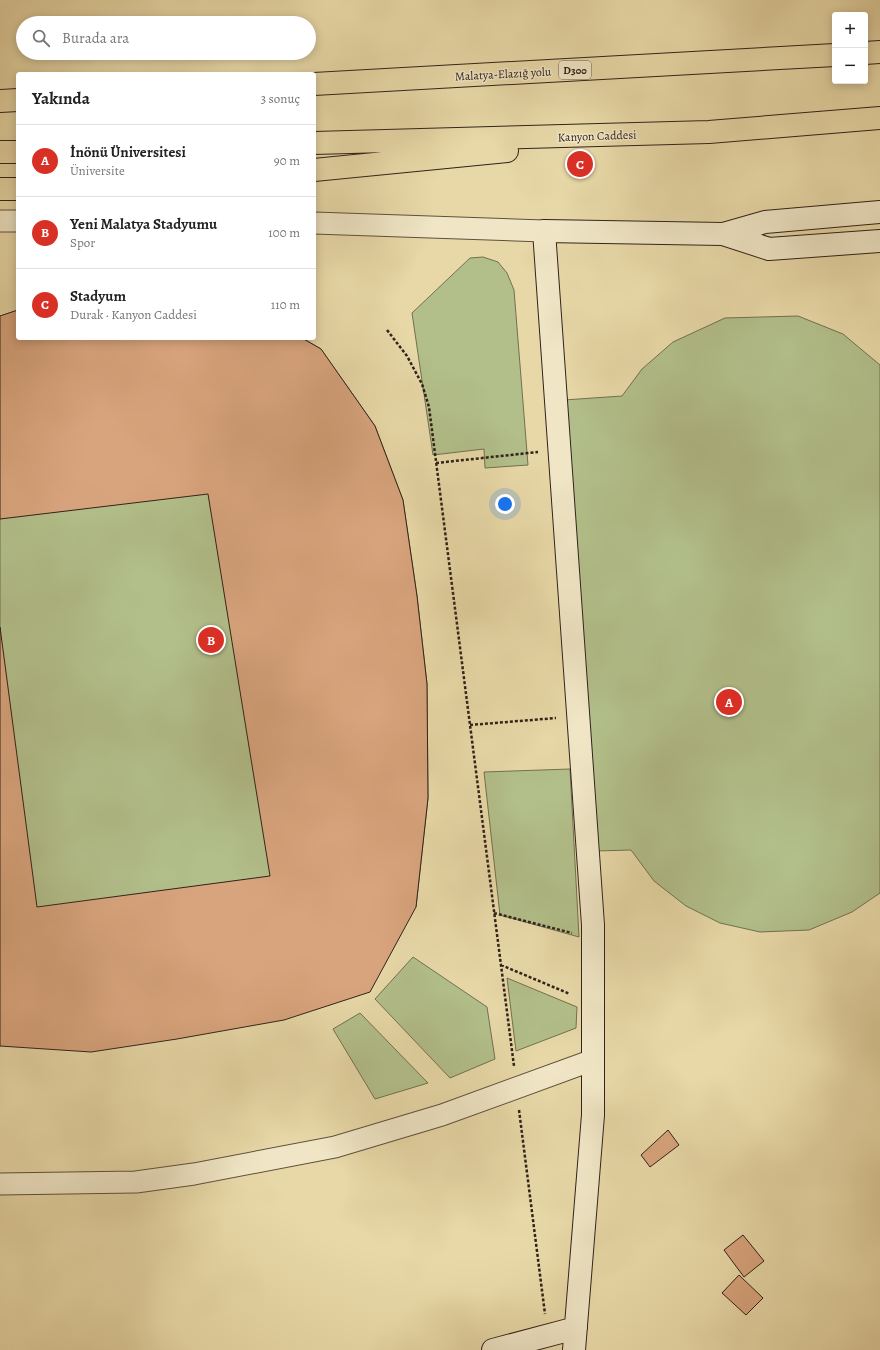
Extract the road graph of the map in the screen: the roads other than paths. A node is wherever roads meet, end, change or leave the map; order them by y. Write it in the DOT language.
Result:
graph roads {
  1 [pos="880,52"];
  2 [pos="868,53"];
  3 [pos="832,55"];
  4 [pos="316,84"];
  5 [pos="880,118"];
  6 [pos="700,133"];
  7 [pos="316,144"];
  8 [pos="0,152"];
  9 [pos="16,152"];
  10 [pos="316,170"];
  11 [pos="16,188"];
  12 [pos="0,189"];
  13 [pos="880,212"];
  14 [pos="0,221"];
  15 [pos="16,221"];
  16 [pos="316,223"];
  17 [pos="544,231"];
  18 [pos="723,234"];
  19 [pos="880,241"];
  20 [pos="593,1060"];
  21 [pos="0,1184"];
  22 [pos="576,1328"];
  23 [pos="493,1350"];
  24 [pos="574,1350"];
  1 -- 2 [label="highway"];
  3 -- 4 [label="highway, Malatya-Elazığ yolu / D300"];
  5 -- 6 [label="highway, Kanyon Caddesi"];
  6 -- 7 [label="highway, Kanyon Caddesi"];
  6 -- 10 [label="highway"];
  8 -- 9 [label="highway"];
  11 -- 12 [label="highway"];
  13 -- 18 [label="street"];
  14 -- 15 [label="street"];
  16 -- 17 [label="street"];
  17 -- 18 [label="street"];
  17 -- 20 [label="street"];
  18 -- 19 [label="street"];
  20 -- 21 [label="street"];
  20 -- 22 [label="street"];
  22 -- 23 [label="street"];
  22 -- 24 [label="street"];
}
